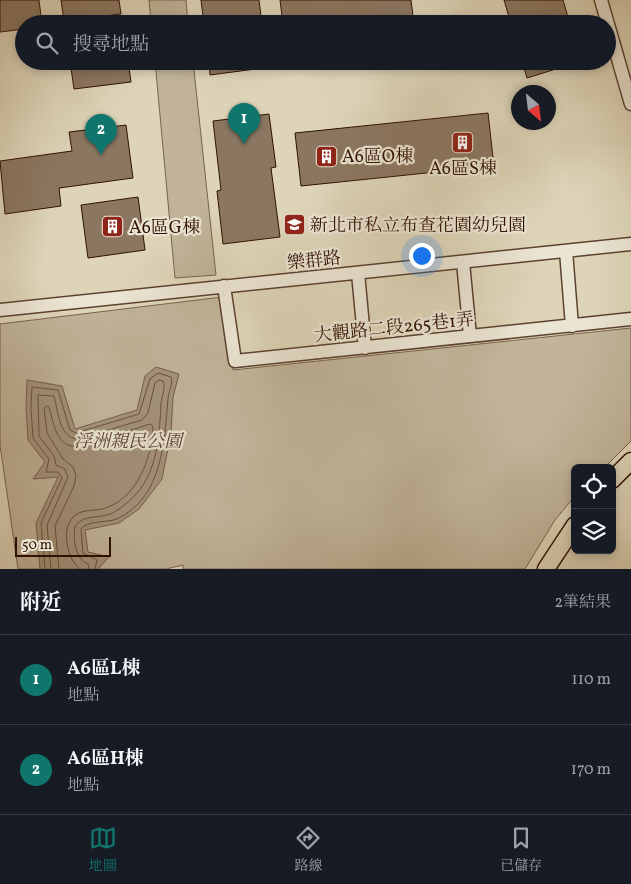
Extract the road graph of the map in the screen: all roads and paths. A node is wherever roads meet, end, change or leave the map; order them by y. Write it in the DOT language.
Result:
graph roads {
  1 [pos="601,0"];
  2 [pos="605,15"];
  3 [pos="616,51"];
  4 [pos="630,99"];
  5 [pos="631,244"];
  6 [pos="566,251"];
  7 [pos="463,262"];
  8 [pos="358,273"];
  9 [pos="224,286"];
  10 [pos="0,310"];
  11 [pos="631,319"];
  12 [pos="572,326"];
  13 [pos="470,336"];
  14 [pos="365,348"];
  15 [pos="631,461"];
  16 [pos="616,476"];
  17 [pos="571,532"];
  18 [pos="546,569"];
  1 -- 2 [label="street"];
  3 -- 4 [label="street"];
  5 -- 6 [label="street, 樂群路"];
  6 -- 7 [label="street, 樂群路"];
  6 -- 12 [label="street"];
  7 -- 8 [label="street, 樂群路"];
  7 -- 13 [label="street"];
  8 -- 9 [label="street, 樂群路"];
  8 -- 14 [label="street"];
  9 -- 10 [label="street, 樂群路"];
  9 -- 14 [label="street, 大觀路二段265巷1弄"];
  11 -- 12 [label="street, 大觀路二段265巷1弄"];
  12 -- 13 [label="street, 大觀路二段265巷1弄"];
  13 -- 14 [label="street, 大觀路二段265巷1弄"];
  15 -- 16 [label="main road"];
  17 -- 18 [label="main road"];
}
